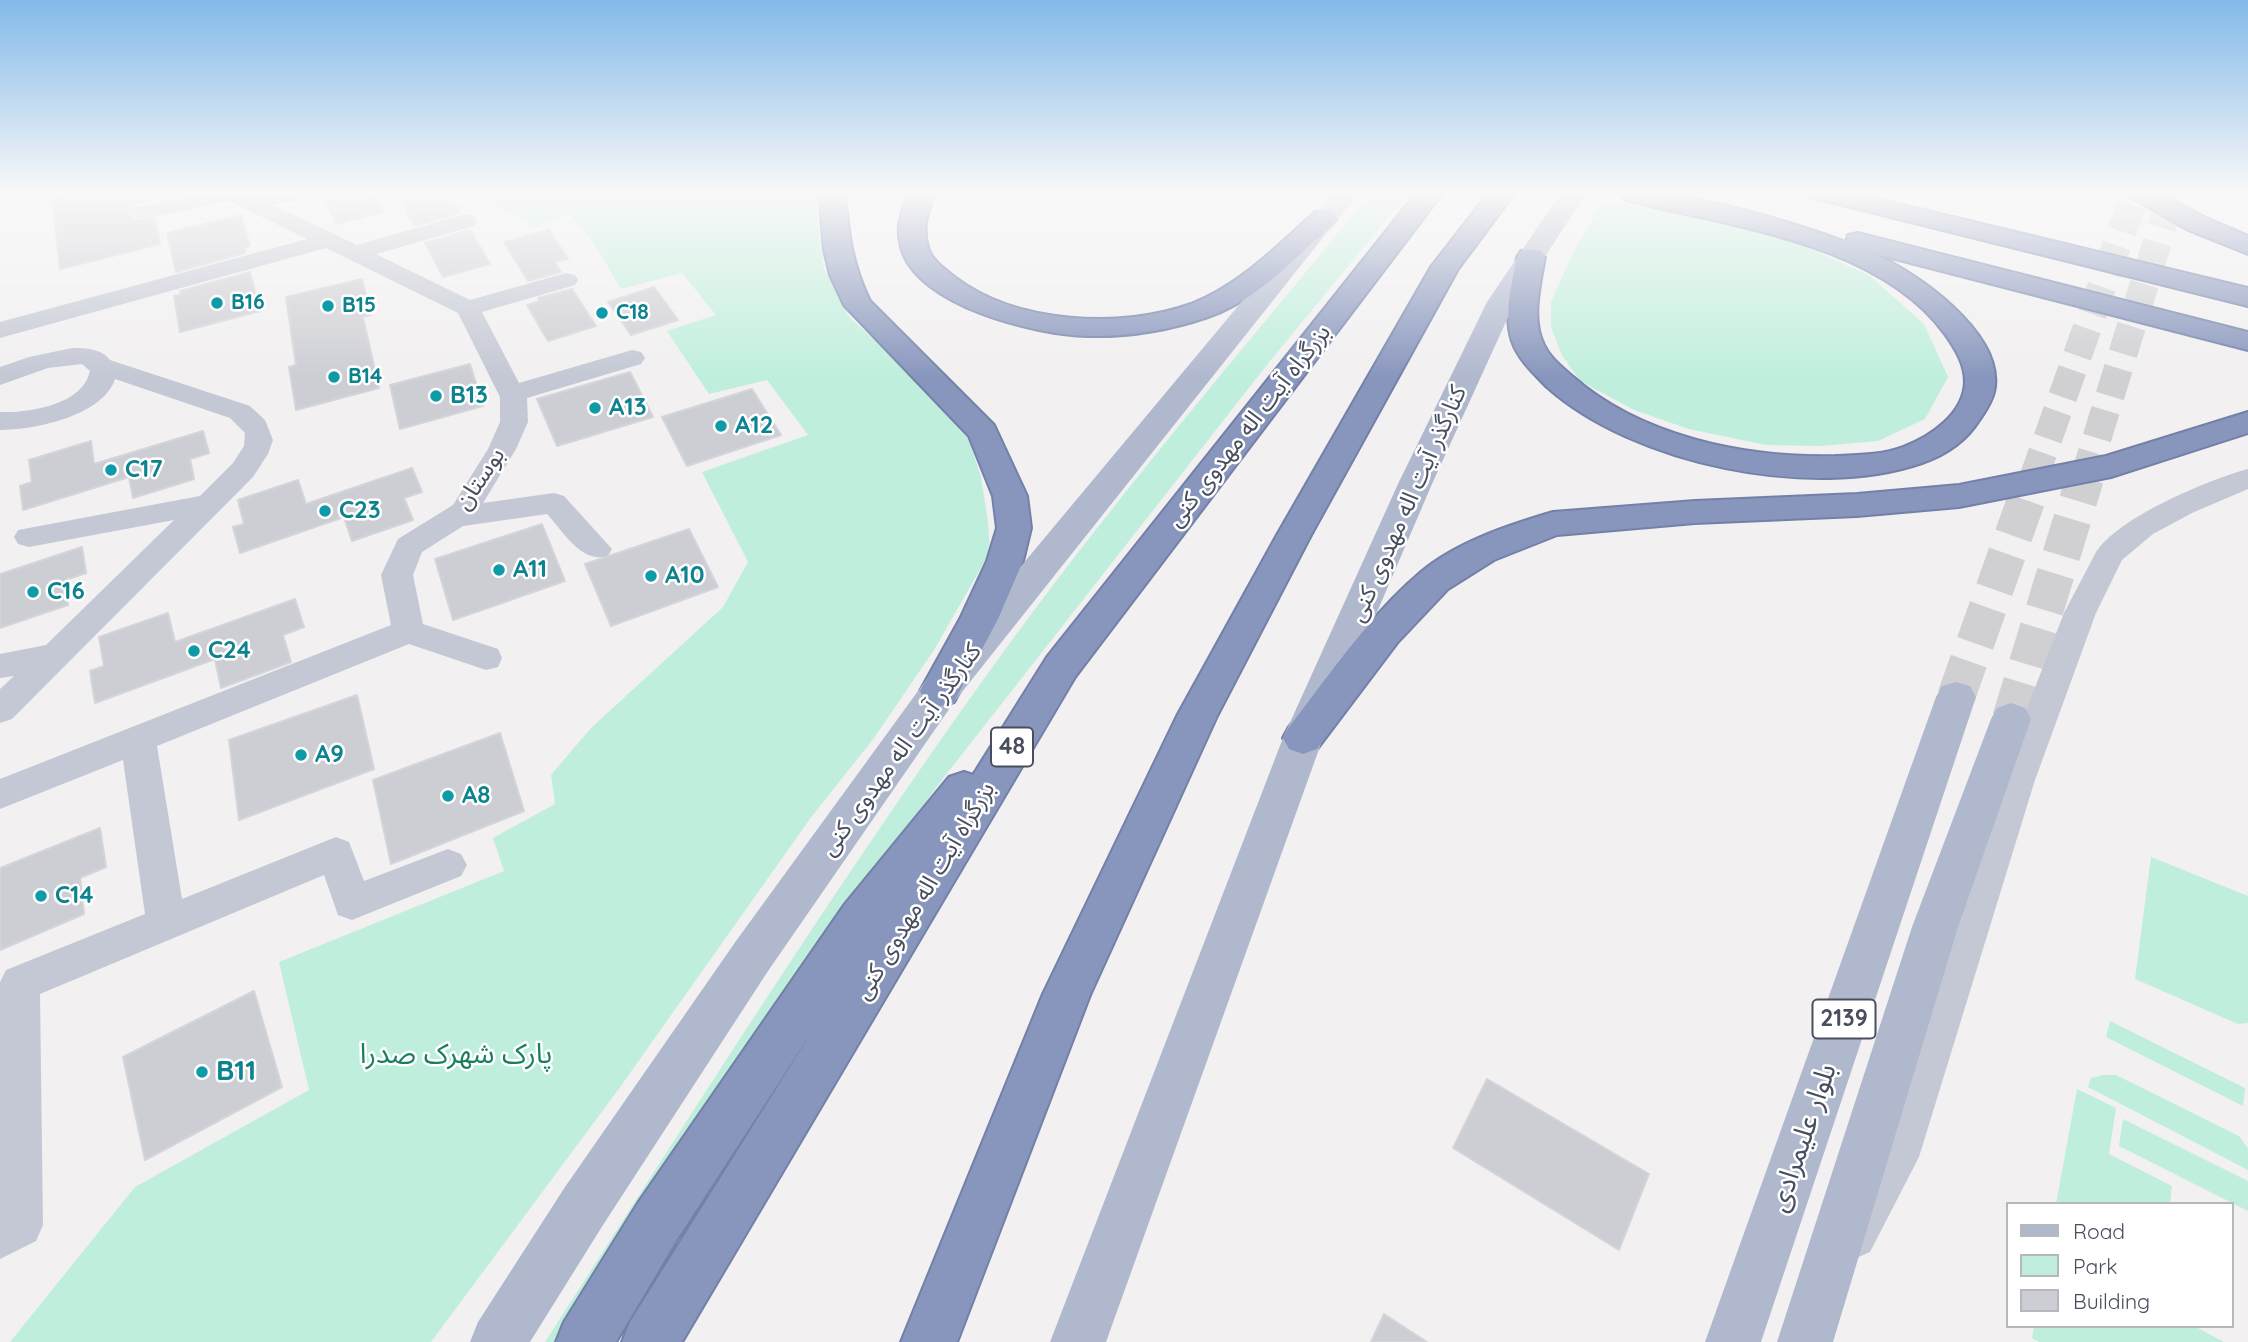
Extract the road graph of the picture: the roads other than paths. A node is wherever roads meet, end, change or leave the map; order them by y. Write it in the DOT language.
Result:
graph roads {
  1 [pos="311,254"];
  2 [pos="357,254"];
  3 [pos="836,254"];
  4 [pos="919,254"];
  5 [pos="1279,254"];
  6 [pos="1296,254"];
  7 [pos="1382,254"];
  8 [pos="1456,254"];
  9 [pos="1533,254"];
  10 [pos="1848,254"];
  11 [pos="1906,254"];
  12 [pos="1979,254"];
  13 [pos="2071,254"];
  14 [pos="2149,254"];
  15 [pos="1531,257"];
  16 [pos="2248,277"];
  17 [pos="566,280"];
  18 [pos="2248,297"];
  19 [pos="468,308"];
  20 [pos="2248,321"];
  21 [pos="0,330"];
  22 [pos="0,336"];
  23 [pos="2248,341"];
  24 [pos="68,356"];
  25 [pos="632,358"];
  26 [pos="102,366"];
  27 [pos="0,377"];
  28 [pos="511,394"];
  29 [pos="0,421"];
  30 [pos="2248,422"];
  31 [pos="2248,478"];
  32 [pos="208,504"];
  33 [pos="455,517"];
  34 [pos="29,537"];
  35 [pos="597,549"];
  36 [pos="408,631"];
  37 [pos="56,654"];
  38 [pos="486,658"];
  39 [pos="0,666"];
  40 [pos="1061,667"];
  41 [pos="940,691"];
  42 [pos="1956,697"];
  43 [pos="0,710"];
  44 [pos="2011,719"];
  45 [pos="1303,738"];
  46 [pos="138,739"];
  47 [pos="0,794"];
  48 [pos="448,864"];
  49 [pos="166,923"];
  50 [pos="0,1236"];
  51 [pos="1821,1289"];
  52 [pos="498,1342"];
  53 [pos="584,1342"];
  54 [pos="650,1342"];
  55 [pos="929,1342"];
  56 [pos="1079,1342"];
  57 [pos="1733,1342"];
  58 [pos="1805,1342"];
  1 -- 21 [label="street"];
  2 -- 19 [label="street"];
  3 -- 41 [label="highway"];
  4 -- 5 [label="highway"];
  6 -- 41 [label="main road, کنارگذر آیت اله مهدوی کنی"];
  7 -- 40 [label="highway, بزرگراه آیت اله مهدوی کنی / 48"];
  8 -- 55 [label="highway"];
  9 -- 15 [label="main road, کنارگذر آیت اله مهدوی کنی"];
  10 -- 15 [label="highway"];
  11 -- 23 [label="highway"];
  12 -- 20 [label="highway"];
  13 -- 18 [label="highway"];
  14 -- 16 [label="highway"];
  15 -- 45 [label="main road, کنارگذر آیت اله مهدوی کنی"];
  17 -- 19 [label="street"];
  19 -- 28 [label="street, بوستان"];
  22 -- 24 [label="street"];
  24 -- 26 [label="street"];
  24 -- 27 [label="street"];
  25 -- 28 [label="street"];
  26 -- 29 [label="street"];
  26 -- 32 [label="street"];
  28 -- 33 [label="street, بوستان"];
  30 -- 45 [label="highway"];
  31 -- 51 [label="street"];
  32 -- 34 [label="street"];
  32 -- 37 [label="street"];
  33 -- 35 [label="street"];
  33 -- 36 [label="street, بوستان"];
  36 -- 38 [label="street"];
  36 -- 46 [label="street"];
  37 -- 39 [label="street"];
  37 -- 43 [label="street"];
  40 -- 53 [label="highway"];
  40 -- 54 [label="highway, بزرگراه آیت اله مهدوی کنی / 48"];
  41 -- 52 [label="main road, کنارگذر آیت اله مهدوی کنی"];
  42 -- 57 [label="main road, بلوار علیمرادی / 2139"];
  44 -- 51 [label="main road, 2139"];
  45 -- 56 [label="main road, کنارگذر آیت اله مهدوی کنی"];
  46 -- 47 [label="street"];
  46 -- 49 [label="street"];
  48 -- 49 [label="street"];
  49 -- 50 [label="street"];
  51 -- 58 [label="main road, 2139"];
}
